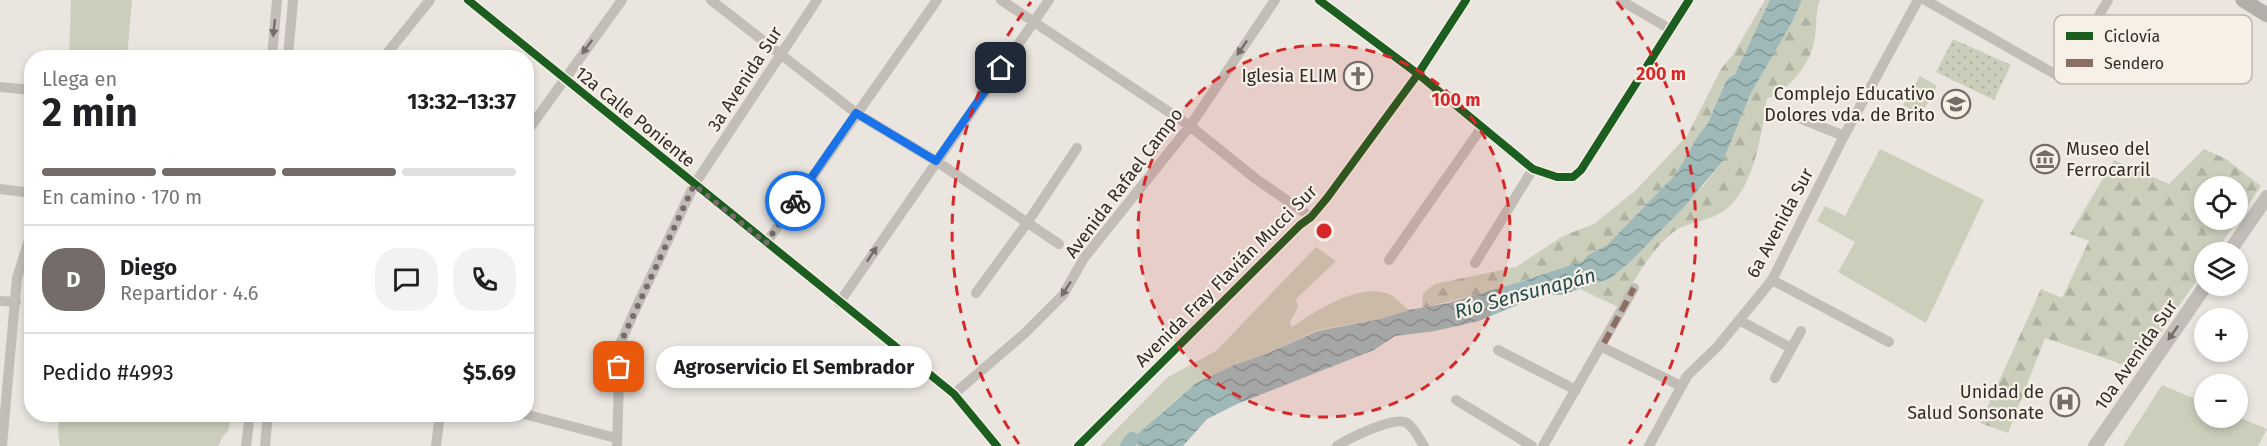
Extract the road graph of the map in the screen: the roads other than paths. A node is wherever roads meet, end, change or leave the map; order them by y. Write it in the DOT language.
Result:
graph roads {
  1 [pos="277,0"];
  2 [pos="292,0"];
  3 [pos="430,0"];
  4 [pos="468,0"];
  5 [pos="622,0"];
  6 [pos="711,0"];
  7 [pos="818,0"];
  8 [pos="937,0"];
  9 [pos="1001,0"];
  10 [pos="1049,0"];
  11 [pos="1275,0"];
  12 [pos="1319,0"];
  13 [pos="1466,0"];
  14 [pos="1620,0"];
  15 [pos="1689,0"];
  16 [pos="1918,0"];
  17 [pos="1925,0"];
  18 [pos="2108,0"];
  19 [pos="2244,0"];
  20 [pos="2099,15"];
  21 [pos="2267,15"];
  22 [pos="1035,21"];
  23 [pos="1670,29"];
  24 [pos="273,50"];
  25 [pos="288,50"];
  26 [pos="390,50"];
  27 [pos="530,50"];
  28 [pos="534,54"];
  29 [pos="781,54"];
  30 [pos="1418,74"];
  31 [pos="2054,74"];
  32 [pos="564,78"];
  33 [pos="0,87"];
  34 [pos="24,89"];
  35 [pos="856,113"];
  36 [pos="1792,115"];
  37 [pos="534,121"];
  38 [pos="1190,126"];
  39 [pos="1482,127"];
  40 [pos="1844,136"];
  41 [pos="1077,148"];
  42 [pos="936,161"];
  43 [pos="1533,169"];
  44 [pos="694,185"];
  45 [pos="0,189"];
  46 [pos="24,192"];
  47 [pos="2267,197"];
  48 [pos="1311,217"];
  49 [pos="1027,223"];
  50 [pos="2236,242"];
  51 [pos="766,243"];
  52 [pos="1059,244"];
  53 [pos="24,256"];
  54 [pos="1389,260"];
  55 [pos="1475,263"];
  56 [pos="1772,280"];
  57 [pos="1635,288"];
  58 [pos="976,293"];
  59 [pos="2198,296"];
  60 [pos="0,302"];
  61 [pos="16,302"];
  62 [pos="839,303"];
  63 [pos="1739,320"];
  64 [pos="1801,331"];
  65 [pos="1889,342"];
  66 [pos="1602,346"];
  67 [pos="1791,348"];
  68 [pos="1498,350"];
  69 [pos="4,371"];
  70 [pos="1774,378"];
  71 [pos="1681,386"];
  72 [pos="1576,390"];
  73 [pos="954,394"];
  74 [pos="1456,400"];
  75 [pos="534,417"];
  76 [pos="249,422"];
  77 [pos="267,422"];
  78 [pos="439,422"];
  79 [pos="617,442"];
  80 [pos="1,445"];
  81 [pos="246,446"];
  82 [pos="265,446"];
  83 [pos="436,446"];
  84 [pos="997,446"];
  85 [pos="1078,446"];
  86 [pos="1337,446"];
  87 [pos="1424,446"];
  88 [pos="1532,446"];
  89 [pos="1543,446"];
  90 [pos="1649,446"];
  91 [pos="2095,446"];
  1 -- 24 [label="street, one-way"];
  2 -- 25 [label="street"];
  3 -- 26 [label="street"];
  4 -- 27 [label="street, 12a Calle Poniente"];
  5 -- 32 [label="street, one-way"];
  6 -- 29 [label="street"];
  7 -- 29 [label="street, 3a Avenida Sur"];
  8 -- 35 [label="street"];
  9 -- 22 [label="street"];
  10 -- 22 [label="street"];
  11 -- 38 [label="street, Avenida Rafael Campo, one-way"];
  12 -- 30 [label="street"];
  13 -- 30 [label="street, Avenida Fray Flavián Mucci Sur"];
  14 -- 23 [label="street"];
  15 -- 23 [label="street"];
  16 -- 40 [label="street, 6a Avenida Sur"];
  17 -- 31 [label="street"];
  18 -- 20 [label="street"];
  19 -- 21 [label="main road"];
  22 -- 38 [label="street"];
  22 -- 42 [label="street"];
  23 -- 43 [label="street"];
  28 -- 32 [label="street, 12a Calle Poniente"];
  29 -- 35 [label="street"];
  29 -- 44 [label="street, 3a Avenida Sur"];
  30 -- 39 [label="street"];
  30 -- 48 [label="street, Avenida Fray Flavián Mucci Sur"];
  32 -- 37 [label="street"];
  32 -- 44 [label="street, 12a Calle Poniente"];
  33 -- 34 [label="street"];
  35 -- 42 [label="street"];
  35 -- 51 [label="street"];
  36 -- 40 [label="street"];
  38 -- 48 [label="street"];
  38 -- 73 [label="street, Avenida Rafael Campo, one-way"];
  39 -- 43 [label="street"];
  39 -- 54 [label="street"];
  40 -- 56 [label="street, 6a Avenida Sur"];
  41 -- 49 [label="street"];
  42 -- 49 [label="street"];
  62 -- 42 [label="street, one-way"];
  43 -- 55 [label="street"];
  44 -- 51 [label="street, 12a Calle Poniente"];
  44 -- 79 [label="street, 3a Avenida Sur"];
  45 -- 46 [label="street"];
  47 -- 50 [label="street"];
  48 -- 85 [label="street, Avenida Fray Flavián Mucci Sur"];
  49 -- 52 [label="street"];
  49 -- 58 [label="street"];
  51 -- 62 [label="street, 12a Calle Poniente"];
  53 -- 61 [label="street"];
  56 -- 63 [label="street, 6a Avenida Sur"];
  56 -- 65 [label="street"];
  57 -- 66 [label="street"];
  59 -- 91 [label="street, 10a Avenida Sur, one-way"];
  60 -- 61 [label="street"];
  61 -- 69 [label="street"];
  62 -- 73 [label="street, 12a Calle Poniente"];
  63 -- 67 [label="street"];
  63 -- 71 [label="street, 6a Avenida Sur"];
  64 -- 67 [label="street"];
  66 -- 71 [label="street"];
  66 -- 72 [label="street"];
  67 -- 70 [label="street"];
  68 -- 72 [label="street"];
  69 -- 80 [label="street"];
  71 -- 90 [label="street, 6a Avenida Sur"];
  72 -- 89 [label="street"];
  73 -- 84 [label="street, 12a Calle Poniente"];
  74 -- 88 [label="street"];
  75 -- 79 [label="street"];
  76 -- 81 [label="street"];
  77 -- 82 [label="street"];
  78 -- 83 [label="street"];
  86 -- 87 [label="street"];
}
